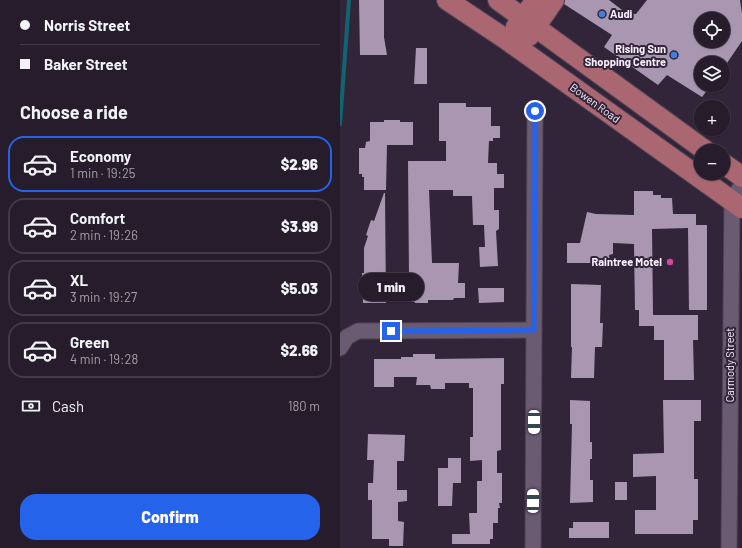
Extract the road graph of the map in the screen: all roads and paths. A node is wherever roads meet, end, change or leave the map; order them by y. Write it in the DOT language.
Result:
graph roads {
  1 [pos="447,0"];
  2 [pos="498,0"];
  3 [pos="536,0"];
  4 [pos="554,0"];
  5 [pos="529,22"];
  6 [pos="513,44"];
  7 [pos="535,111"];
  8 [pos="696,144"];
  9 [pos="730,168"];
  10 [pos="742,177"];
  11 [pos="739,198"];
  12 [pos="534,330"];
  13 [pos="343,343"];
  14 [pos="533,548"];
  15 [pos="729,548"];
  1 -- 6 [label="main road, Bowen Road"];
  2 -- 5 [label="main road"];
  3 -- 5 [label="main road"];
  4 -- 5 [label="main road"];
  5 -- 6 [label="main road"];
  5 -- 8 [label="main road"];
  6 -- 11 [label="main road, Bowen Road"];
  7 -- 12 [label="street"];
  9 -- 10 [label="main road"];
  11 -- 15 [label="street, Carmody Street"];
  12 -- 13 [label="street"];
  12 -- 14 [label="street"];
}
